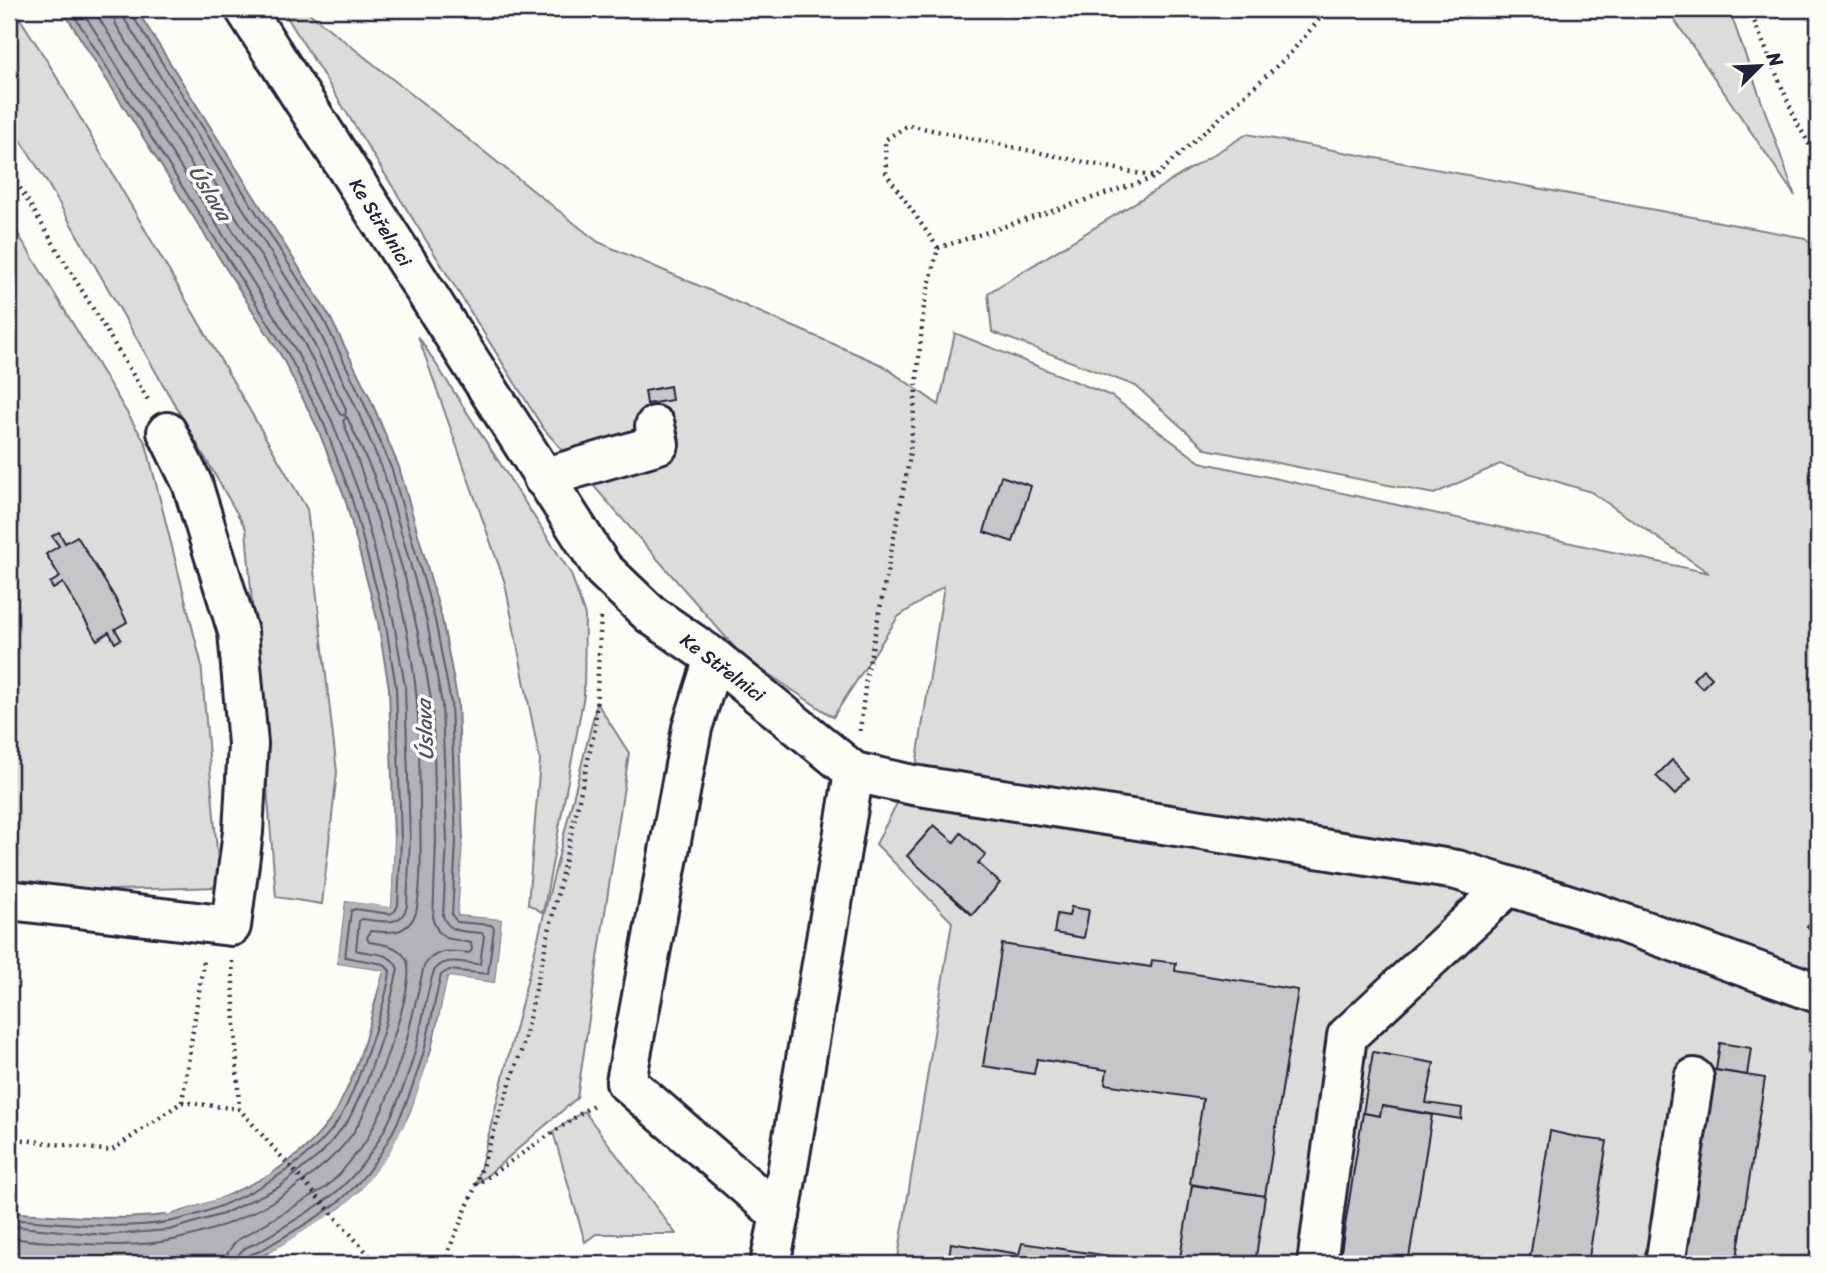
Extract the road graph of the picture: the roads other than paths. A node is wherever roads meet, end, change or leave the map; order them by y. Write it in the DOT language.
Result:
graph roads {
  1 [pos="245,9"];
  2 [pos="656,426"];
  3 [pos="167,432"];
  4 [pos="543,478"];
  5 [pos="714,658"];
  6 [pos="854,772"];
  7 [pos="1507,887"];
  8 [pos="9,900"];
  9 [pos="1818,993"];
  10 [pos="1694,1078"];
  11 [pos="780,1214"];
  12 [pos="770,1264"];
  13 [pos="1317,1264"];
  14 [pos="1665,1264"];
  1 -- 4 [label="lane, Ke Střelnici"];
  2 -- 4 [label="lane"];
  3 -- 8 [label="lane"];
  4 -- 5 [label="lane, Ke Střelnici"];
  5 -- 6 [label="lane, Ke Střelnici"];
  5 -- 11 [label="lane"];
  6 -- 7 [label="lane"];
  6 -- 11 [label="lane"];
  7 -- 9 [label="lane"];
  7 -- 13 [label="lane"];
  10 -- 14 [label="lane"];
  11 -- 12 [label="lane"];
}
